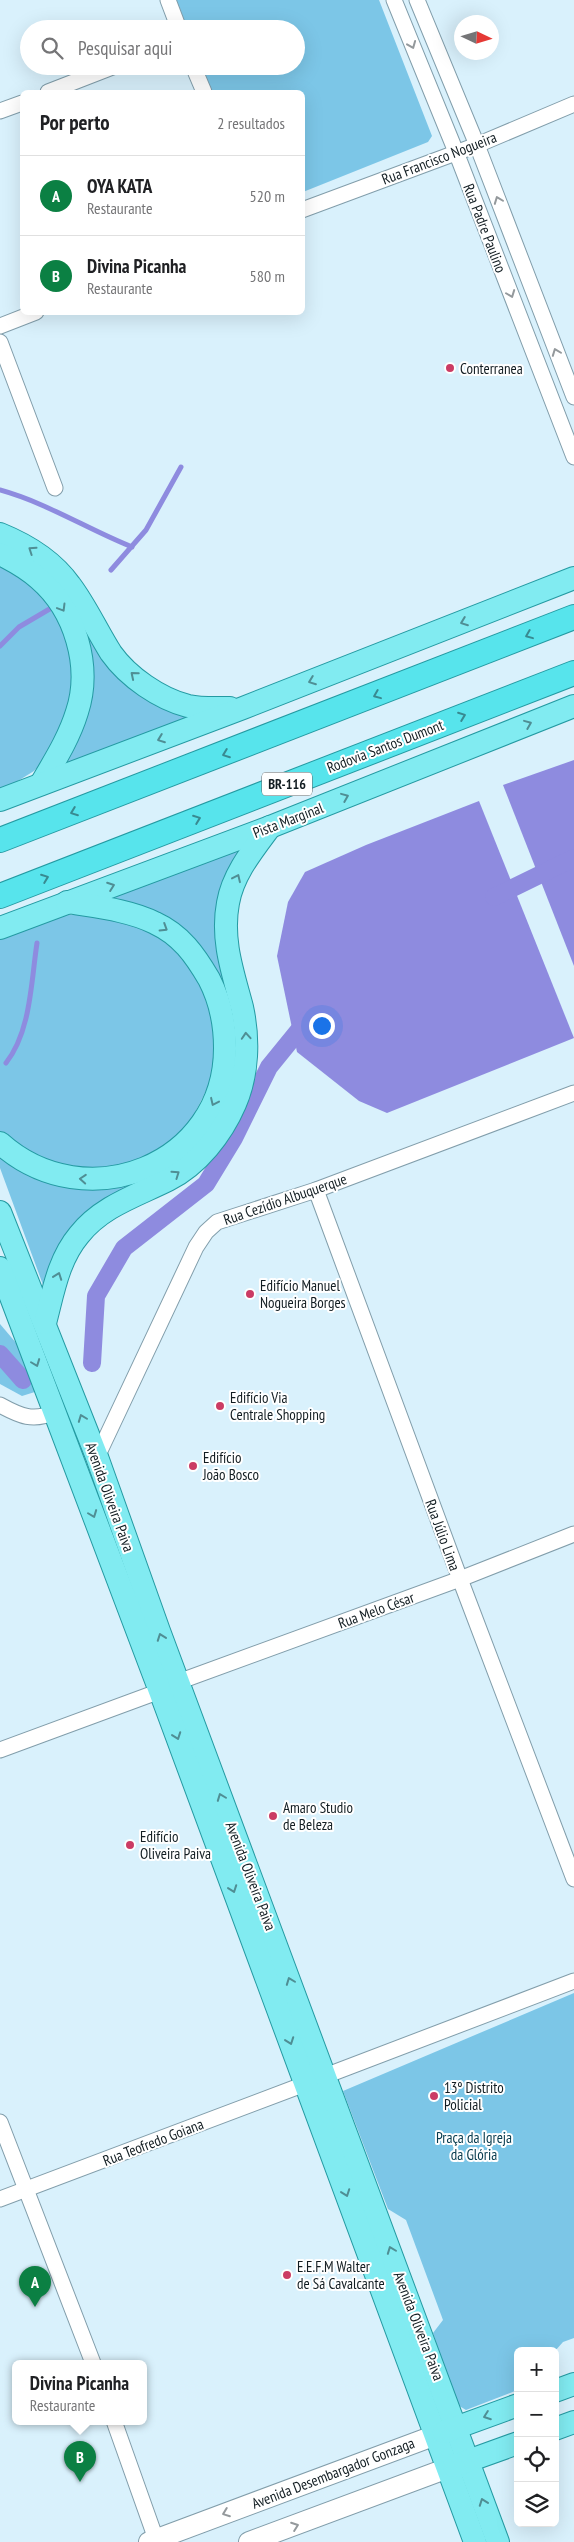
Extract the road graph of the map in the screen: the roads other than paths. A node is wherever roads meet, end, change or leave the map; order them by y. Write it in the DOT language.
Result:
graph roads {
  1 [pos="168,0"];
  2 [pos="394,0"];
  3 [pos="416,0"];
  4 [pos="176,20"];
  5 [pos="92,75"];
  6 [pos="197,75"];
  7 [pos="53,90"];
  8 [pos="203,90"];
  9 [pos="20,104"];
  10 [pos="574,104"];
  11 [pos="0,112"];
  12 [pos="477,145"];
  13 [pos="456,152"];
  14 [pos="305,209"];
  15 [pos="28,315"];
  16 [pos="0,326"];
  17 [pos="0,342"];
  18 [pos="574,397"];
  19 [pos="574,457"];
  20 [pos="55,488"];
  21 [pos="0,534"];
  22 [pos="0,554"];
  23 [pos="574,578"];
  24 [pos="574,618"];
  25 [pos="574,672"];
  26 [pos="574,706"];
  27 [pos="243,708"];
  28 [pos="41,784"];
  29 [pos="0,800"];
  30 [pos="270,827"];
  31 [pos="0,840"];
  32 [pos="0,896"];
  33 [pos="66,902"];
  34 [pos="0,928"];
  35 [pos="574,1093"];
  36 [pos="0,1144"];
  37 [pos="316,1190"];
  38 [pos="0,1212"];
  39 [pos="0,1268"];
  40 [pos="0,1315"];
  41 [pos="45,1323"];
  42 [pos="24,1333"];
  43 [pos="0,1405"];
  44 [pos="55,1412"];
  45 [pos="96,1457"];
  46 [pos="574,1534"];
  47 [pos="460,1579"];
  48 [pos="169,1687"];
  49 [pos="0,1750"];
  50 [pos="574,1879"];
  51 [pos="574,1981"];
  52 [pos="315,2080"];
  53 [pos="0,2122"];
  54 [pos="25,2190"];
  55 [pos="0,2199"];
  56 [pos="92,2360"];
  57 [pos="574,2384"];
  58 [pos="559,2390"];
  59 [pos="514,2406"];
  60 [pos="574,2422"];
  61 [pos="115,2425"];
  62 [pos="559,2428"];
  63 [pos="446,2431"];
  64 [pos="514,2444"];
  65 [pos="458,2465"];
  66 [pos="154,2541"];
  67 [pos="249,2542"];
  68 [pos="475,2542"];
  69 [pos="498,2542"];
  1 -- 4 [label="street"];
  2 -- 13 [label="street, Rua Padre Paulino, one-way"];
  3 -- 12 [label="street, Rua Padre Paulino"];
  5 -- 7 [label="street"];
  6 -- 8 [label="street"];
  9 -- 11 [label="street"];
  10 -- 12 [label="street, Rua Francisco Nogueira"];
  12 -- 13 [label="street, Rua Francisco Nogueira"];
  18 -- 12 [label="street, Rua Padre Paulino, one-way"];
  13 -- 14 [label="street, Rua Francisco Nogueira"];
  13 -- 19 [label="street, Rua Padre Paulino, one-way"];
  15 -- 16 [label="street"];
  17 -- 20 [label="street"];
  27 -- 21 [label="main road, one-way"];
  22 -- 28 [label="main road, one-way"];
  23 -- 27 [label="main road, one-way"];
  24 -- 31 [label="highway, one-way"];
  32 -- 25 [label="highway, Rodovia Santos Dumont / BR-116, one-way"];
  30 -- 26 [label="main road, Pista Marginal / BR-116, one-way"];
  27 -- 28 [label="main road, one-way"];
  28 -- 29 [label="main road"];
  33 -- 30 [label="main road, Pista Marginal / BR-116, one-way"];
  41 -- 30 [label="main road, one-way"];
  33 -- 34 [label="main road, Pista Marginal / BR-116"];
  33 -- 36 [label="main road, one-way"];
  35 -- 37 [label="street, Rua Cezídio Albuquerque"];
  37 -- 45 [label="street, Rua Cezídio Albuquerque"];
  37 -- 47 [label="street, Rua Júlio Lima"];
  38 -- 41 [label="main road, Avenida Oliveira Paiva"];
  39 -- 42 [label="main road, Avenida Oliveira Paiva"];
  40 -- 42 [label="main road"];
  45 -- 41 [label="main road, Avenida Oliveira Paiva, one-way"];
  42 -- 44 [label="main road, Avenida Oliveira Paiva, one-way"];
  43 -- 44 [label="street"];
  44 -- 48 [label="main road, Avenida Oliveira Paiva, one-way"];
  48 -- 45 [label="main road, Avenida Oliveira Paiva, one-way"];
  46 -- 47 [label="street, Rua Melo César"];
  47 -- 48 [label="street, Rua Melo César"];
  47 -- 50 [label="street, Rua Júlio Lima"];
  48 -- 49 [label="street, Rua Melo César"];
  48 -- 52 [label="main road, Avenida Oliveira Paiva"];
  51 -- 52 [label="street, Rua Teofredo Goiana"];
  52 -- 54 [label="street, Rua Teofredo Goiana"];
  52 -- 63 [label="main road, Avenida Oliveira Paiva"];
  53 -- 54 [label="street"];
  54 -- 55 [label="street, Rua Teofredo Goiana"];
  54 -- 56 [label="street"];
  57 -- 58 [label="main road"];
  59 -- 63 [label="main road, Avenida Desembargador Gonzaga, one-way"];
  60 -- 62 [label="main road"];
  61 -- 66 [label="street"];
  63 -- 65 [label="main road, Avenida Oliveira Paiva"];
  63 -- 66 [label="main road, Avenida Desembargador Gonzaga, one-way"];
  64 -- 65 [label="main road"];
  67 -- 65 [label="main road, one-way"];
  65 -- 68 [label="main road, Avenida Oliveira Paiva"];
  69 -- 65 [label="main road, Avenida Oliveira Paiva, one-way"];
}
